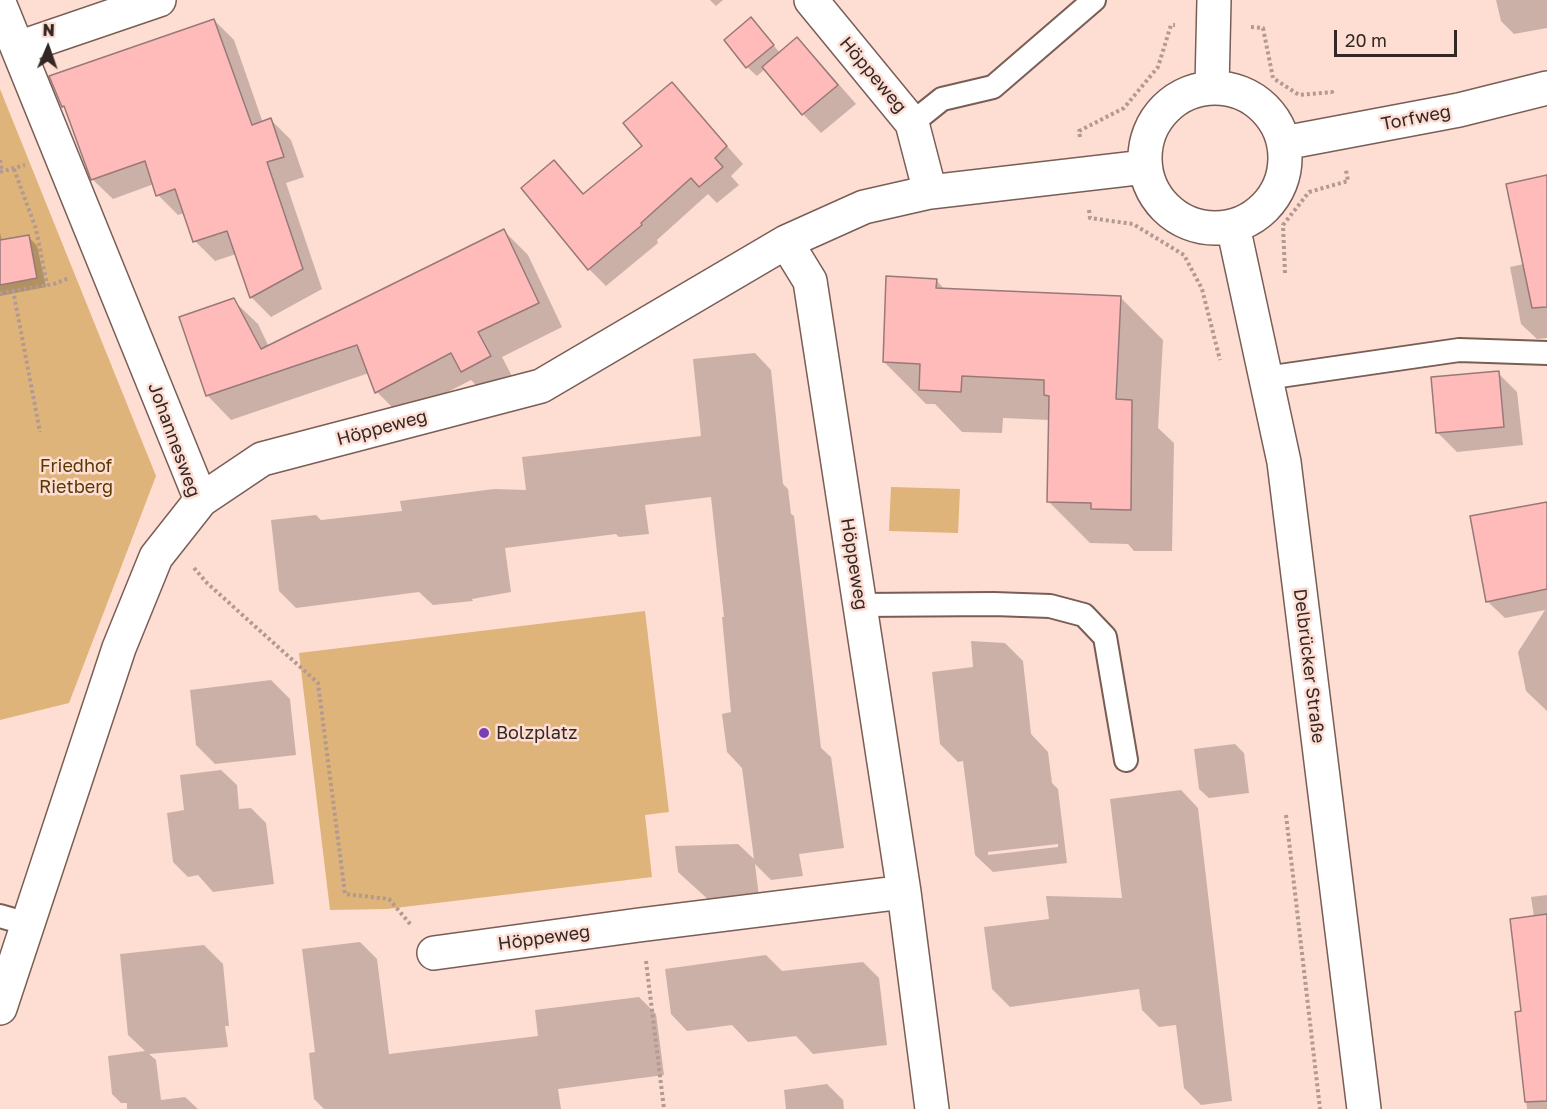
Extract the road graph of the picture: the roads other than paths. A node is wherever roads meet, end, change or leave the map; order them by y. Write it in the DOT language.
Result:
graph roads {
  1 [pos="159,0"];
  2 [pos="810,0"];
  3 [pos="1094,0"];
  4 [pos="1214,0"];
  5 [pos="0,5"];
  6 [pos="18,48"];
  7 [pos="1212,87"];
  8 [pos="1547,88"];
  9 [pos="912,123"];
  10 [pos="1284,143"];
  11 [pos="1145,167"];
  12 [pos="930,192"];
  13 [pos="1233,226"];
  14 [pos="786,242"];
  15 [pos="1547,353"];
  16 [pos="1266,378"];
  17 [pos="201,500"];
  18 [pos="860,605"];
  19 [pos="1126,760"];
  20 [pos="904,892"];
  21 [pos="14,920"];
  22 [pos="434,953"];
  23 [pos="0,1008"];
  24 [pos="932,1109"];
  25 [pos="1364,1109"];
  1 -- 6 [label="street"];
  2 -- 9 [label="street, Höppeweg"];
  3 -- 9 [label="lane"];
  4 -- 7 [label="street"];
  5 -- 6 [label="street, Johannesweg"];
  6 -- 17 [label="street, Johannesweg"];
  7 -- 10 [label="street"];
  7 -- 11 [label="street"];
  8 -- 10 [label="street, Torfweg"];
  9 -- 12 [label="street, Höppeweg"];
  10 -- 13 [label="street"];
  11 -- 12 [label="street, Höppeweg"];
  11 -- 13 [label="street"];
  12 -- 14 [label="street, Höppeweg"];
  13 -- 16 [label="street, Delbrücker Straße"];
  14 -- 17 [label="street, Höppeweg"];
  14 -- 18 [label="street, Höppeweg"];
  15 -- 16 [label="lane"];
  16 -- 25 [label="street, Delbrücker Straße"];
  17 -- 21 [label="street, Johannesweg"];
  18 -- 19 [label="lane"];
  18 -- 20 [label="street, Höppeweg"];
  20 -- 22 [label="street, Höppeweg"];
  20 -- 24 [label="street, Höppeweg"];
  21 -- 23 [label="street, Johannesweg"];
}
